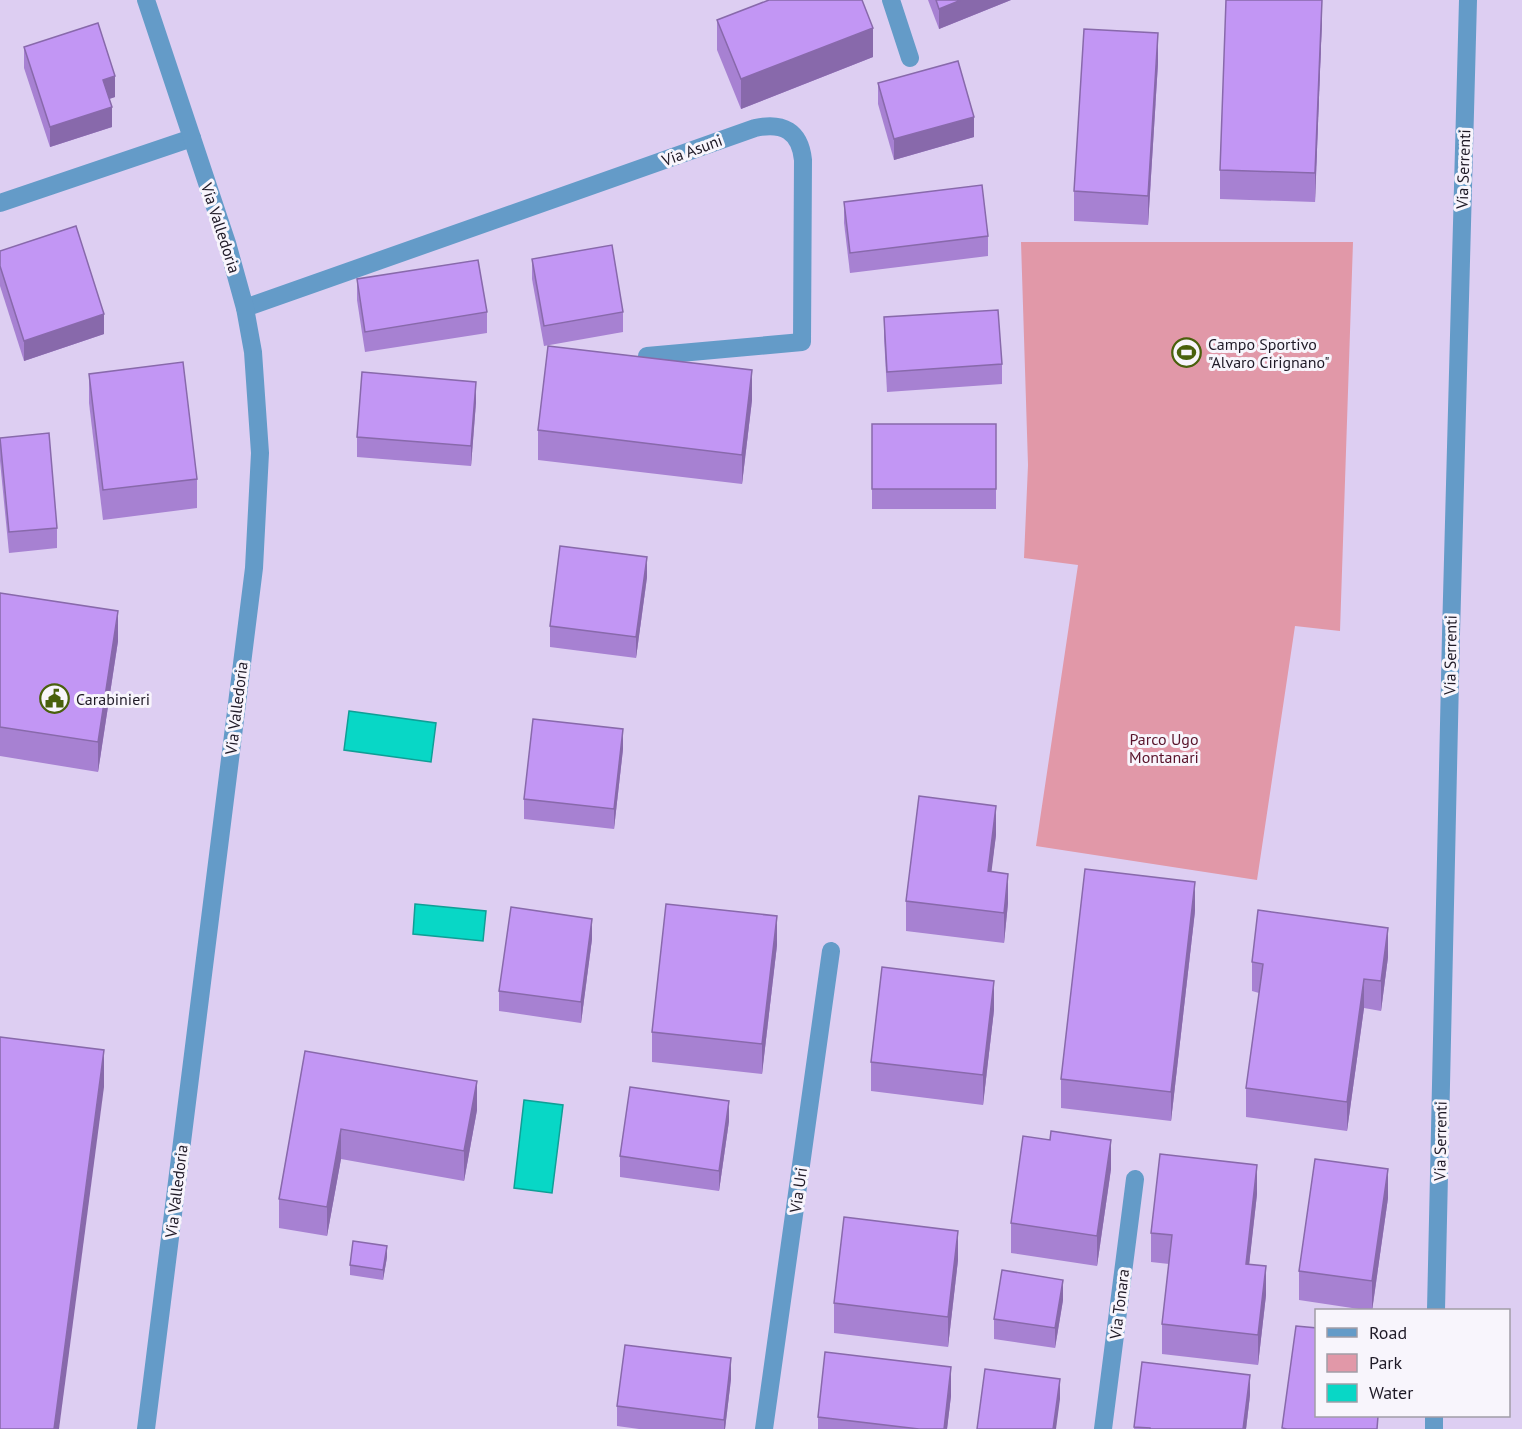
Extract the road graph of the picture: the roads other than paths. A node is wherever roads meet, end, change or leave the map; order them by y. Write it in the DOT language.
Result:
graph roads {
  1 [pos="146,0"];
  2 [pos="891,0"];
  3 [pos="1468,0"];
  4 [pos="910,58"];
  5 [pos="192,138"];
  6 [pos="0,203"];
  7 [pos="245,308"];
  8 [pos="647,356"];
  9 [pos="831,951"];
  10 [pos="1135,1179"];
  11 [pos="1436,1309"];
  12 [pos="146,1429"];
  13 [pos="764,1429"];
  14 [pos="1103,1429"];
  1 -- 5 [label="street, Via Valledoria"];
  2 -- 4 [label="street"];
  3 -- 11 [label="street, Via Serrenti"];
  5 -- 6 [label="street"];
  5 -- 7 [label="street, Via Valledoria"];
  7 -- 8 [label="street, Via Asuni"];
  7 -- 12 [label="street, Via Valledoria"];
  9 -- 13 [label="street, Via Uri"];
  10 -- 14 [label="street, Via Tonara"];
}
